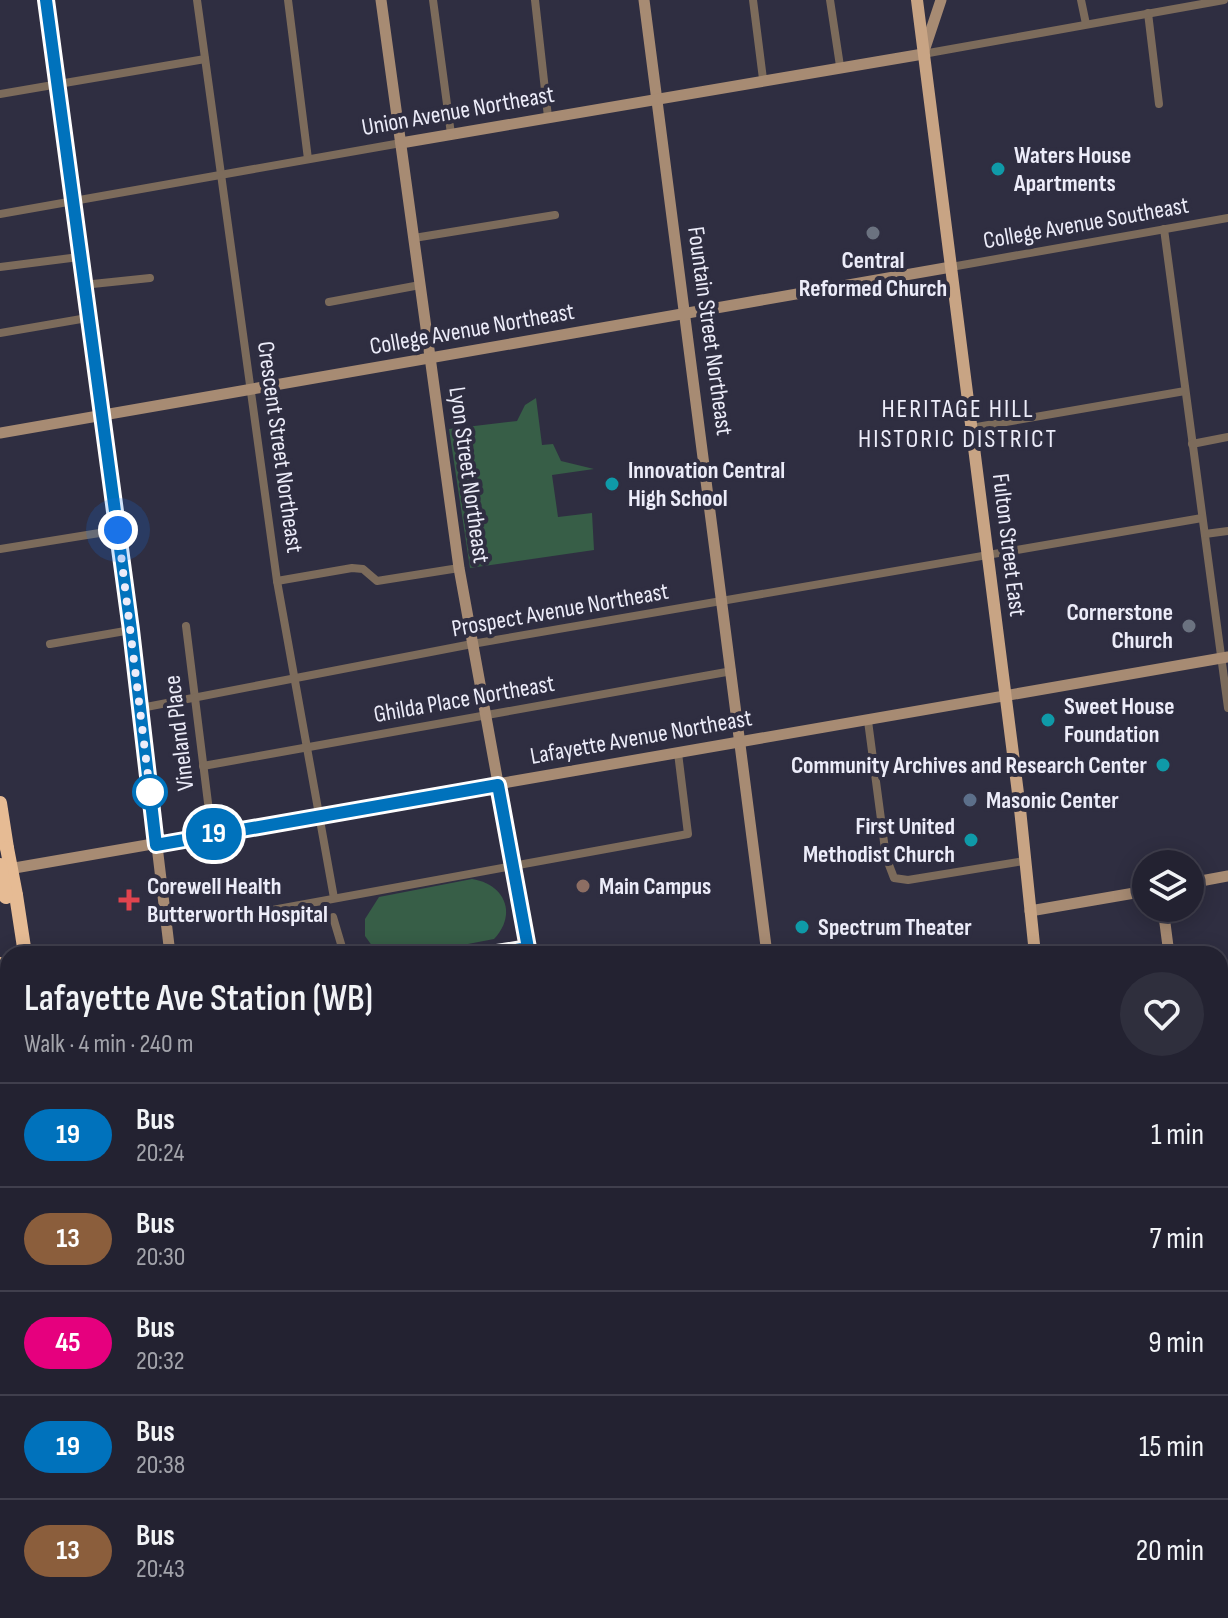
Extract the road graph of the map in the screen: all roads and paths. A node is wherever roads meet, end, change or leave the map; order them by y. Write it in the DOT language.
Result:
graph roads {
  1 [pos="46,0"];
  2 [pos="197,0"];
  3 [pos="288,0"];
  4 [pos="381,0"];
  5 [pos="433,0"];
  6 [pos="535,0"];
  7 [pos="644,0"];
  8 [pos="753,0"];
  9 [pos="830,0"];
  10 [pos="917,0"];
  11 [pos="941,0"];
  12 [pos="1081,0"];
  13 [pos="1224,0"];
  14 [pos="1192,3"];
  15 [pos="1148,13"];
  16 [pos="1086,24"];
  17 [pos="923,54"];
  18 [pos="205,59"];
  19 [pos="840,66"];
  20 [pos="763,79"];
  21 [pos="58,85"];
  22 [pos="0,94"];
  23 [pos="657,98"];
  24 [pos="1159,104"];
  25 [pos="548,117"];
  26 [pos="451,134"];
  27 [pos="401,143"];
  28 [pos="308,159"];
  29 [pos="221,174"];
  30 [pos="73,202"];
  31 [pos="0,214"];
  32 [pos="555,215"];
  33 [pos="1228,218"];
  34 [pos="1164,229"];
  35 [pos="414,238"];
  36 [pos="79,257"];
  37 [pos="0,267"];
  38 [pos="951,267"];
  39 [pos="150,278"];
  40 [pos="83,285"];
  41 [pos="420,285"];
  42 [pos="329,302"];
  43 [pos="686,314"];
  44 [pos="87,318"];
  45 [pos="0,333"];
  46 [pos="430,359"];
  47 [pos="253,389"];
  48 [pos="1185,391"];
  49 [pos="101,414"];
  50 [pos="971,428"];
  51 [pos="0,433"];
  52 [pos="1228,437"];
  53 [pos="1192,444"];
  54 [pos="1202,518"];
  55 [pos="118,530"];
  56 [pos="1228,531"];
  57 [pos="1205,534"];
  58 [pos="0,549"];
  59 [pos="988,557"];
  60 [pos="459,568"];
  61 [pos="277,581"];
  62 [pos="723,603"];
  63 [pos="186,626"];
  64 [pos="131,630"];
  65 [pos="50,644"];
  66 [pos="472,644"];
  67 [pos="1225,657"];
  68 [pos="732,671"];
  69 [pos="294,678"];
  70 [pos="194,697"];
  71 [pos="1006,697"];
  72 [pos="141,708"];
  73 [pos="1228,708"];
  74 [pos="486,716"];
  75 [pos="868,721"];
  76 [pos="741,743"];
  77 [pos="307,747"];
  78 [pos="678,753"];
  79 [pos="203,766"];
  80 [pos="498,785"];
  81 [pos="0,803"];
  82 [pos="320,816"];
  83 [pos="212,835"];
  84 [pos="156,845"];
  85 [pos="1024,861"];
  86 [pos="0,865"];
  87 [pos="513,866"];
  88 [pos="0,871"];
  89 [pos="1228,876"];
  90 [pos="1204,880"];
  91 [pos="1132,893"];
  92 [pos="11,896"];
  93 [pos="334,898"];
  94 [pos="239,908"];
  95 [pos="1030,911"];
  96 [pos="333,917"];
  97 [pos="1165,922"];
  98 [pos="17,946"];
  99 [pos="23,946"];
  100 [pos="169,946"];
  101 [pos="342,946"];
  102 [pos="527,946"];
  103 [pos="766,946"];
  104 [pos="1034,946"];
  105 [pos="1168,946"];
  1 -- 21 [label="street"];
  2 -- 18 [label="street, Crescent Street Northeast"];
  3 -- 28 [label="street"];
  4 -- 27 [label="street, Lyon Street Northeast"];
  5 -- 26 [label="street"];
  6 -- 25 [label="street"];
  7 -- 23 [label="street, Fountain Street Northeast"];
  8 -- 20 [label="street"];
  9 -- 19 [label="street"];
  10 -- 17 [label="main road, Fulton Street East"];
  11 -- 17 [label="street"];
  12 -- 16 [label="street"];
  13 -- 14 [label="street"];
  14 -- 15 [label="street"];
  15 -- 16 [label="street"];
  15 -- 24 [label="street"];
  16 -- 17 [label="street"];
  17 -- 19 [label="street, Union Avenue Northeast"];
  17 -- 38 [label="main road, Fulton Street East"];
  18 -- 21 [label="street"];
  18 -- 29 [label="street, Crescent Street Northeast"];
  19 -- 20 [label="street, Union Avenue Northeast"];
  20 -- 23 [label="street, Union Avenue Northeast"];
  21 -- 22 [label="street"];
  21 -- 30 [label="street"];
  23 -- 25 [label="street, Union Avenue Northeast"];
  23 -- 43 [label="street, Fountain Street Northeast"];
  25 -- 26 [label="street, Union Avenue Northeast"];
  26 -- 27 [label="street, Union Avenue Northeast"];
  27 -- 28 [label="street, Union Avenue Northeast"];
  27 -- 35 [label="street, Lyon Street Northeast"];
  28 -- 29 [label="street, Union Avenue Northeast"];
  29 -- 30 [label="street, Union Avenue Northeast"];
  29 -- 47 [label="street, Crescent Street Northeast"];
  30 -- 31 [label="street, Union Avenue Northeast"];
  30 -- 36 [label="street"];
  32 -- 35 [label="street"];
  33 -- 34 [label="street, College Avenue Southeast"];
  34 -- 38 [label="street, College Avenue Southeast"];
  34 -- 48 [label="street"];
  35 -- 41 [label="street, Lyon Street Northeast"];
  36 -- 37 [label="street"];
  36 -- 40 [label="street"];
  38 -- 43 [label="street, College Avenue Northeast"];
  38 -- 50 [label="main road, Fulton Street East"];
  39 -- 40 [label="street"];
  40 -- 44 [label="street"];
  41 -- 42 [label="street"];
  41 -- 46 [label="street, Lyon Street Northeast"];
  43 -- 46 [label="street, College Avenue Northeast"];
  43 -- 62 [label="street, Fountain Street Northeast"];
  44 -- 45 [label="street"];
  44 -- 49 [label="street"];
  46 -- 47 [label="street, College Avenue Northeast"];
  46 -- 60 [label="street, Lyon Street Northeast"];
  47 -- 49 [label="street, College Avenue Northeast"];
  47 -- 61 [label="street, Crescent Street Northeast"];
  48 -- 50 [label="street"];
  48 -- 53 [label="street"];
  49 -- 51 [label="street, College Avenue Northeast"];
  49 -- 55 [label="street"];
  50 -- 59 [label="main road, Fulton Street East"];
  52 -- 53 [label="street"];
  53 -- 54 [label="street"];
  54 -- 57 [label="street"];
  54 -- 59 [label="street, Prospect Avenue Northeast"];
  55 -- 58 [label="street"];
  55 -- 64 [label="street"];
  56 -- 57 [label="street"];
  57 -- 67 [label="street"];
  59 -- 62 [label="street, Prospect Avenue Northeast"];
  59 -- 71 [label="main road, Fulton Street East"];
  60 -- 61 [label="street"];
  60 -- 66 [label="street, Lyon Street Northeast"];
  61 -- 69 [label="street, Crescent Street Northeast"];
  62 -- 66 [label="street, Prospect Avenue Northeast"];
  62 -- 68 [label="street, Fountain Street Northeast"];
  63 -- 70 [label="street, Vineland Place"];
  64 -- 65 [label="street"];
  64 -- 72 [label="street"];
  66 -- 69 [label="street, Prospect Avenue Northeast"];
  66 -- 74 [label="street, Lyon Street Northeast"];
  67 -- 71 [label="street, Lafayette Avenue Northeast"];
  67 -- 73 [label="street"];
  68 -- 74 [label="street, Ghilda Place Northeast"];
  68 -- 76 [label="street, Fountain Street Northeast"];
  69 -- 70 [label="street, Prospect Avenue Northeast"];
  69 -- 77 [label="street, Crescent Street Northeast"];
  70 -- 72 [label="street, Prospect Avenue Northeast"];
  70 -- 79 [label="street, Vineland Place"];
  71 -- 75 [label="street, Lafayette Avenue Northeast"];
  71 -- 85 [label="main road, Fulton Street East"];
  72 -- 84 [label="street"];
  74 -- 77 [label="street, Ghilda Place Northeast"];
  74 -- 80 [label="street, Lyon Street Northeast"];
  75 -- 76 [label="street, Lafayette Avenue Northeast"];
  75 -- 85 [label="street"];
  76 -- 78 [label="street, Lafayette Avenue Northeast"];
  76 -- 103 [label="street, Fountain Street Northeast"];
  77 -- 79 [label="street, Ghilda Place Northeast"];
  77 -- 82 [label="street, Crescent Street Northeast"];
  78 -- 80 [label="street, Lafayette Avenue Northeast"];
  78 -- 87 [label="street"];
  79 -- 83 [label="street, Vineland Place"];
  80 -- 82 [label="street, Lafayette Avenue Northeast"];
  80 -- 87 [label="street, Lyon Street Northeast"];
  81 -- 92 [label="highway, bridge"];
  82 -- 83 [label="street, Lafayette Avenue Northeast"];
  82 -- 93 [label="street, Crescent Street Northeast"];
  83 -- 84 [label="street, Lafayette Avenue Northeast"];
  84 -- 88 [label="street, Lafayette Avenue Northeast"];
  84 -- 100 [label="street"];
  85 -- 95 [label="main road, Fulton Street East"];
  86 -- 92 [label="highway, bridge"];
  87 -- 93 [label="street"];
  87 -- 102 [label="street, Lyon Street Northeast"];
  89 -- 90 [label="street"];
  91 -- 95 [label="street"];
  92 -- 98 [label="highway"];
  92 -- 99 [label="highway"];
  93 -- 94 [label="street"];
  95 -- 104 [label="main road, Fulton Street East"];
  96 -- 101 [label="street"];
  97 -- 105 [label="street"];
}
